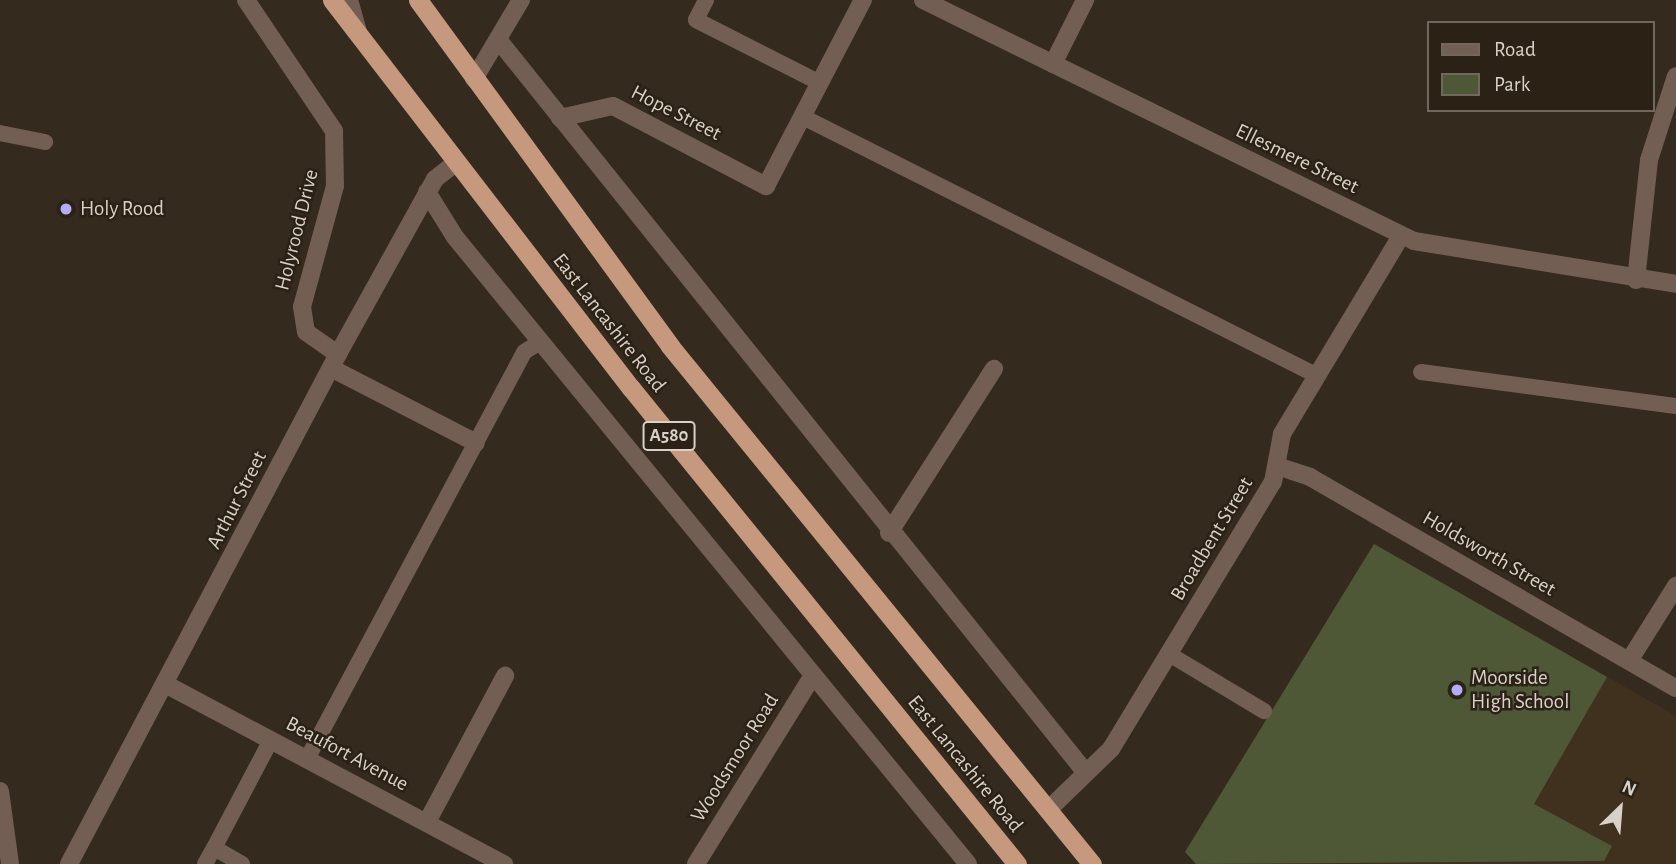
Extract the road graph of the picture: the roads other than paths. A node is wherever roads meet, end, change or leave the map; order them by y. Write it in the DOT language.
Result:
graph roads {
  1 [pos="246,0"];
  2 [pos="332,0"];
  3 [pos="348,0"];
  4 [pos="418,0"];
  5 [pos="521,0"];
  6 [pos="706,0"];
  7 [pos="863,0"];
  8 [pos="923,0"];
  9 [pos="1086,0"];
  10 [pos="500,42"];
  11 [pos="362,44"];
  12 [pos="1053,64"];
  13 [pos="1676,76"];
  14 [pos="474,79"];
  15 [pos="820,83"];
  16 [pos="803,117"];
  17 [pos="560,118"];
  18 [pos="0,132"];
  19 [pos="45,142"];
  20 [pos="454,164"];
  21 [pos="428,192"];
  22 [pos="1401,236"];
  23 [pos="1636,280"];
  24 [pos="1676,284"];
  25 [pos="540,342"];
  26 [pos="334,361"];
  27 [pos="994,369"];
  28 [pos="1421,372"];
  29 [pos="1318,376"];
  30 [pos="1676,406"];
  31 [pos="476,443"];
  32 [pos="1277,466"];
  33 [pos="889,533"];
  34 [pos="1676,586"];
  35 [pos="1169,654"];
  36 [pos="1629,661"];
  37 [pos="813,675"];
  38 [pos="505,676"];
  39 [pos="167,685"];
  40 [pos="1676,688"];
  41 [pos="1264,711"];
  42 [pos="271,740"];
  43 [pos="307,759"];
  44 [pos="1086,773"];
  45 [pos="0,791"];
  46 [pos="1048,810"];
  47 [pos="427,822"];
  48 [pos="214,848"];
  49 [pos="10,864"];
  50 [pos="69,864"];
  51 [pos="205,864"];
  52 [pos="242,864"];
  53 [pos="504,864"];
  54 [pos="696,864"];
  55 [pos="968,864"];
  56 [pos="1017,864"];
  57 [pos="1092,864"];
  1 -- 26 [label="street, Holyrood Drive"];
  2 -- 11 [label="highway, East Lancashire Road / A580"];
  3 -- 11 [label="street"];
  4 -- 14 [label="highway, East Lancashire Road / A580"];
  5 -- 10 [label="street"];
  6 -- 15 [label="lane"];
  7 -- 15 [label="street"];
  8 -- 12 [label="street, Ellesmere Street"];
  9 -- 12 [label="street"];
  10 -- 14 [label="street"];
  10 -- 17 [label="street"];
  11 -- 20 [label="highway, East Lancashire Road / A580"];
  12 -- 22 [label="street, Ellesmere Street"];
  13 -- 23 [label="street"];
  14 -- 46 [label="highway, East Lancashire Road / A580"];
  15 -- 16 [label="street"];
  16 -- 17 [label="street, Hope Street"];
  16 -- 29 [label="lane"];
  17 -- 33 [label="street"];
  18 -- 19 [label="lane"];
  20 -- 21 [label="street, Arthur Street"];
  20 -- 56 [label="highway, East Lancashire Road / A580"];
  21 -- 25 [label="street"];
  21 -- 26 [label="street, Arthur Street"];
  22 -- 23 [label="street, Ellesmere Street"];
  22 -- 29 [label="street, Broadbent Street"];
  23 -- 24 [label="street, Ellesmere Street"];
  25 -- 31 [label="lane"];
  25 -- 37 [label="street"];
  26 -- 31 [label="street, Holyrood Drive"];
  26 -- 39 [label="street, Arthur Street"];
  27 -- 33 [label="street"];
  28 -- 30 [label="lane"];
  29 -- 32 [label="street, Broadbent Street"];
  31 -- 43 [label="lane"];
  32 -- 35 [label="street, Broadbent Street"];
  32 -- 36 [label="street, Holdsworth Street"];
  33 -- 44 [label="street"];
  34 -- 36 [label="street"];
  35 -- 41 [label="lane"];
  35 -- 44 [label="street, Broadbent Street"];
  36 -- 40 [label="street, Holdsworth Street"];
  37 -- 54 [label="street, Woodsmoor Road"];
  37 -- 55 [label="street"];
  38 -- 47 [label="street"];
  39 -- 42 [label="street, Beaufort Avenue"];
  39 -- 50 [label="street, Arthur Street"];
  42 -- 43 [label="street, Beaufort Avenue"];
  42 -- 48 [label="lane"];
  43 -- 47 [label="street, Beaufort Avenue"];
  44 -- 46 [label="street, Broadbent Street"];
  45 -- 49 [label="street"];
  46 -- 57 [label="highway, East Lancashire Road / A580"];
  47 -- 53 [label="street, Beaufort Avenue"];
  48 -- 51 [label="lane"];
  48 -- 52 [label="lane"];
}
